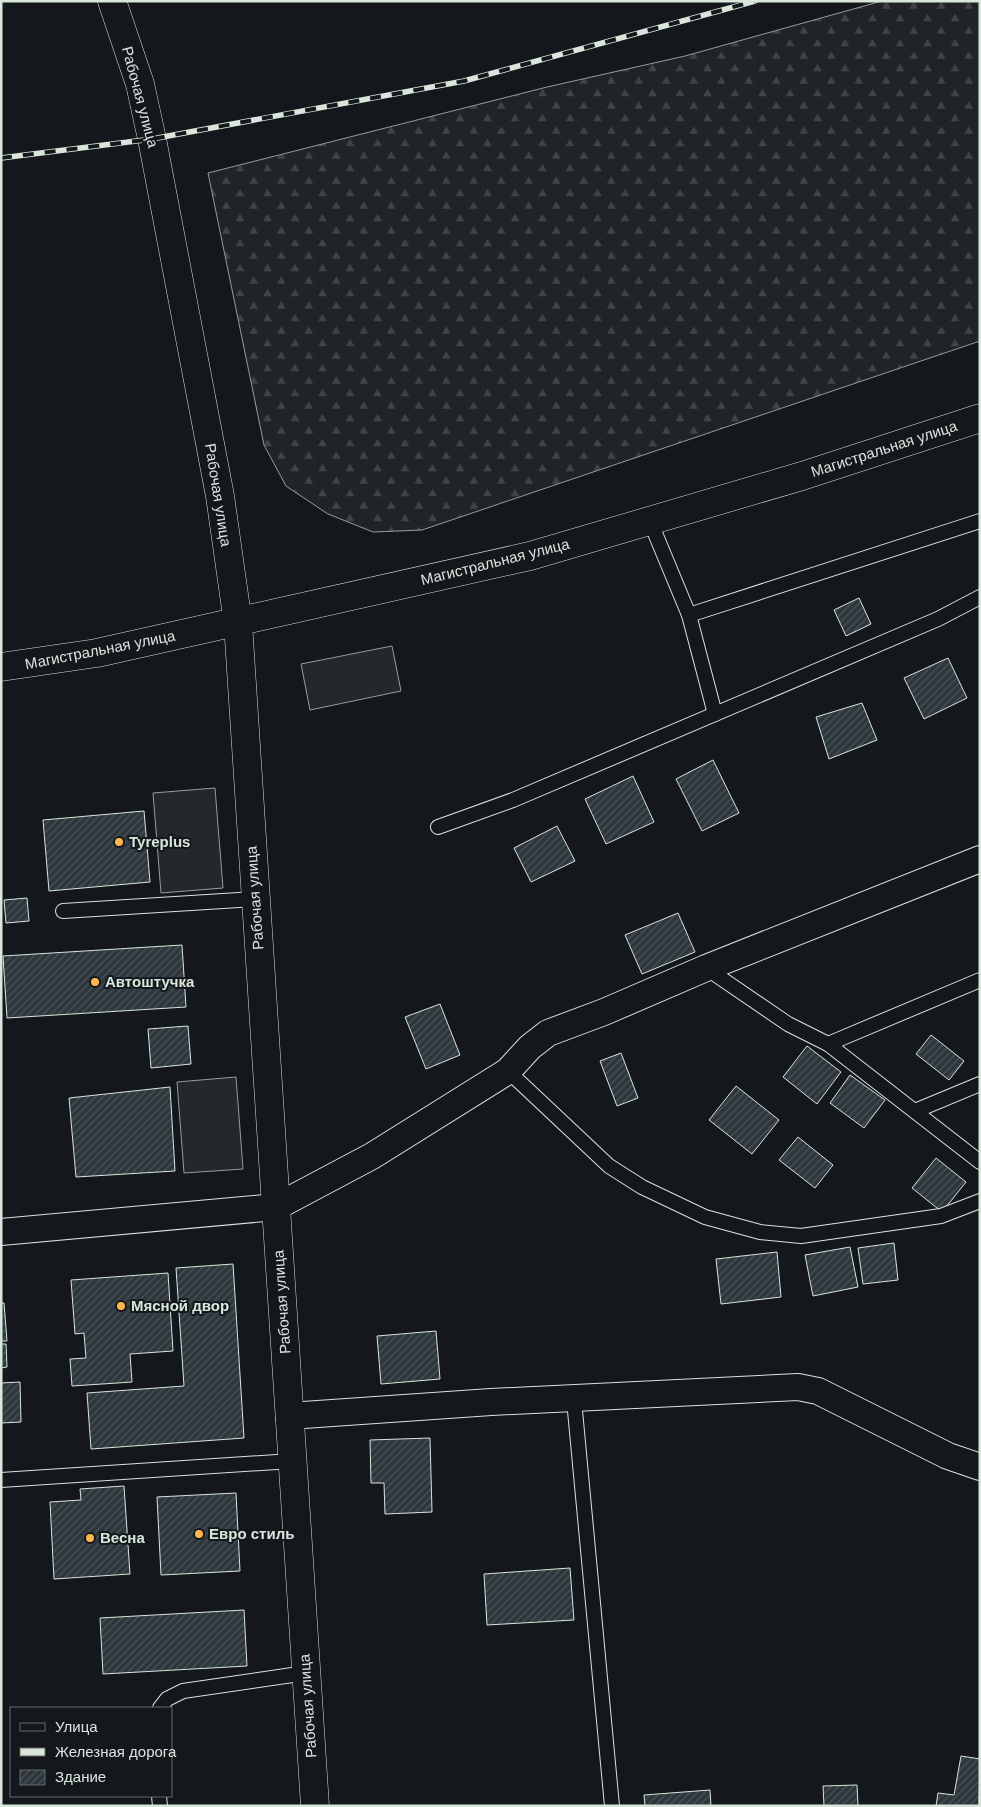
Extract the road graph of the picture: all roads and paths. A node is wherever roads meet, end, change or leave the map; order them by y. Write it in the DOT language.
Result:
graph roads {
  1 [pos="112,1"];
  2 [pos="980,418"];
  3 [pos="650,521"];
  4 [pos="980,521"];
  5 [pos="980,597"];
  6 [pos="689,615"];
  7 [pos="238,622"];
  8 [pos="1,668"];
  9 [pos="715,714"];
  10 [pos="438,828"];
  11 [pos="980,859"];
  12 [pos="255,899"];
  13 [pos="63,911"];
  14 [pos="706,968"];
  15 [pos="980,980"];
  16 [pos="828,1044"];
  17 [pos="508,1072"];
  18 [pos="980,1084"];
  19 [pos="915,1111"];
  20 [pos="980,1162"];
  21 [pos="980,1201"];
  22 [pos="276,1207"];
  23 [pos="1,1232"];
  24 [pos="574,1400"];
  25 [pos="290,1416"];
  26 [pos="292,1461"];
  27 [pos="980,1467"];
  28 [pos="1,1480"];
  29 [pos="306,1673"];
  30 [pos="161,1707"];
  31 [pos="315,1806"];
  32 [pos="612,1806"];
  1 -- 7 [label="main road, Рабочая улица"];
  2 -- 3 [label="main road, Магистральная улица"];
  3 -- 6 [label="lane"];
  3 -- 7 [label="main road, Магистральная улица"];
  4 -- 6 [label="lane"];
  5 -- 9 [label="lane"];
  6 -- 9 [label="lane"];
  7 -- 8 [label="main road, Магистральная улица"];
  7 -- 12 [label="main road, Рабочая улица"];
  9 -- 10 [label="lane"];
  11 -- 14 [label="street"];
  12 -- 13 [label="lane"];
  12 -- 22 [label="main road, Рабочая улица"];
  14 -- 16 [label="lane"];
  14 -- 17 [label="street"];
  15 -- 16 [label="lane"];
  16 -- 19 [label="lane"];
  17 -- 21 [label="lane"];
  17 -- 22 [label="street"];
  18 -- 19 [label="lane"];
  19 -- 20 [label="lane"];
  22 -- 23 [label="street"];
  22 -- 25 [label="main road, Рабочая улица"];
  24 -- 25 [label="street"];
  24 -- 27 [label="street"];
  24 -- 32 [label="lane"];
  25 -- 26 [label="main road, Рабочая улица"];
  26 -- 28 [label="lane"];
  26 -- 29 [label="main road, Рабочая улица"];
  29 -- 30 [label="lane"];
  29 -- 31 [label="main road, Рабочая улица"];
}
